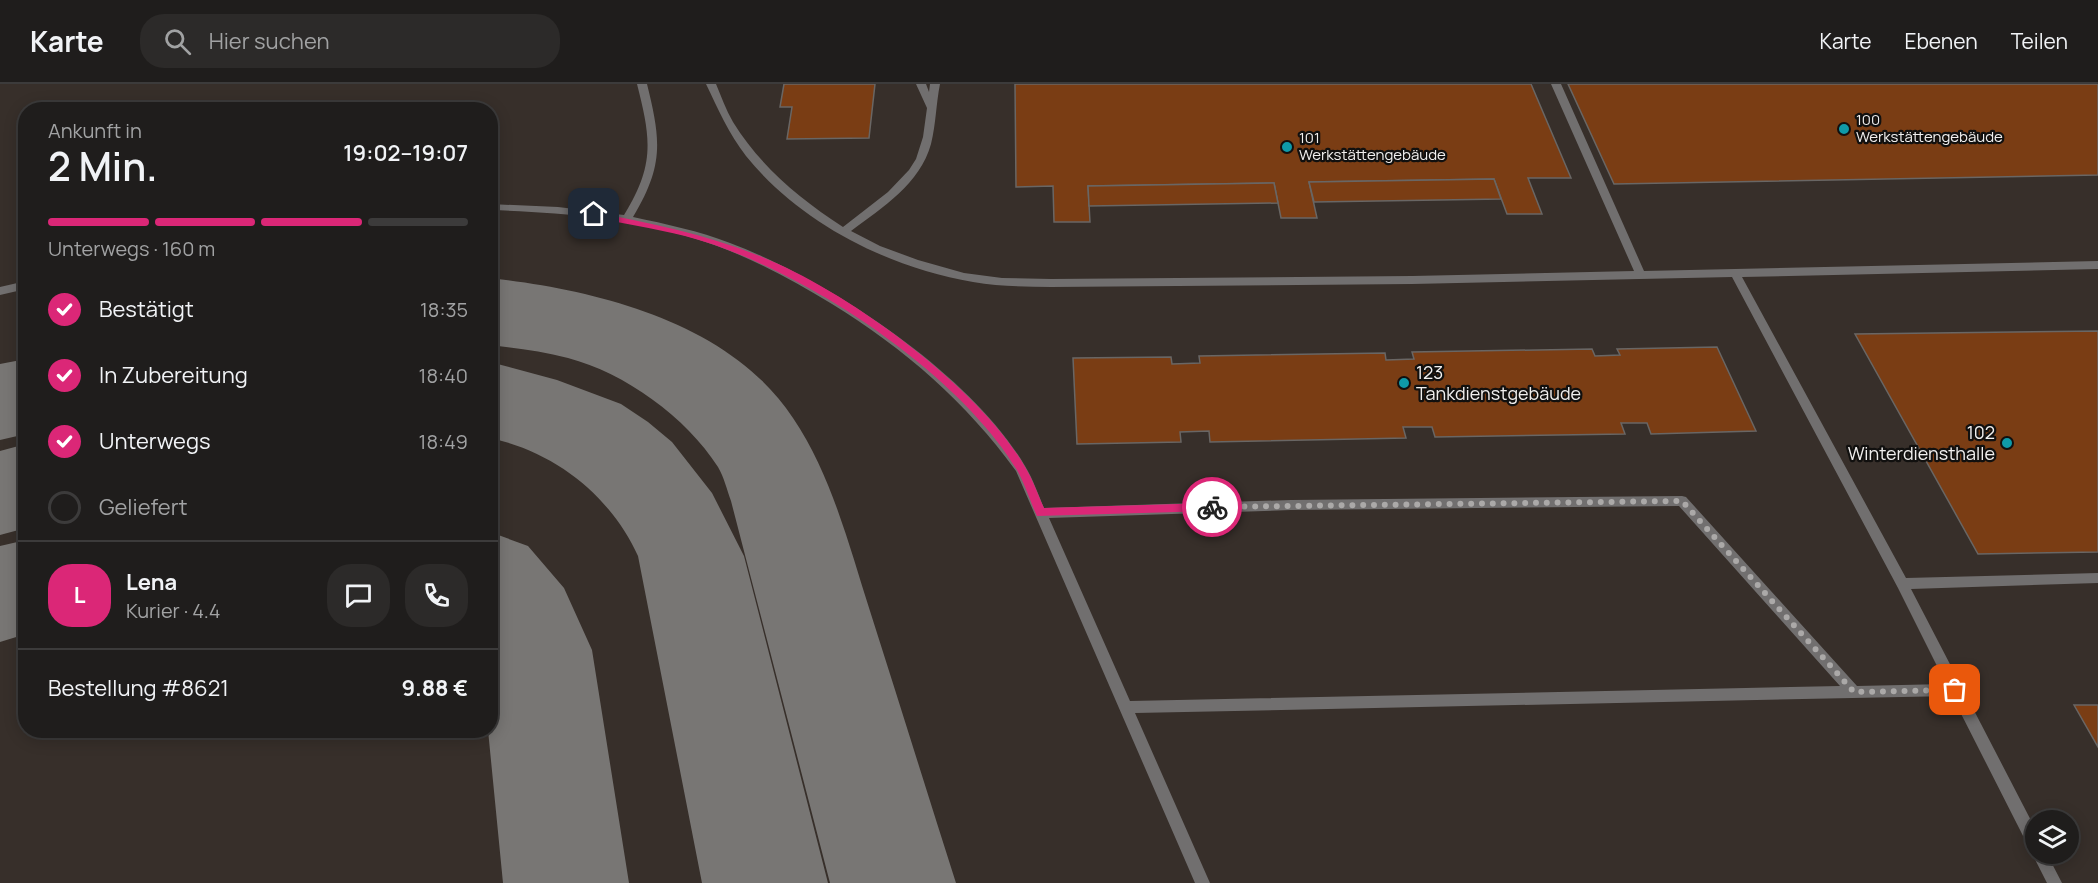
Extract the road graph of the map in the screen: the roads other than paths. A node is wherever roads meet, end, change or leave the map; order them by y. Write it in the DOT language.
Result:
graph roads {
  1 [pos="642,84"];
  2 [pos="711,84"];
  3 [pos="921,84"];
  4 [pos="935,84"];
  5 [pos="1556,84"];
  6 [pos="931,107"];
  7 [pos="498,207"];
  8 [pos="627,219"];
  9 [pos="843,232"];
  10 [pos="2098,266"];
  11 [pos="1735,273"];
  12 [pos="1640,274"];
  13 [pos="18,287"];
  14 [pos="0,291"];
  15 [pos="1041,513"];
  16 [pos="2098,578"];
  17 [pos="1902,584"];
  18 [pos="1955,690"];
  19 [pos="1854,692"];
  20 [pos="1125,707"];
  21 [pos="2025,825"];
  22 [pos="2045,864"];
  23 [pos="1203,883"];
  24 [pos="2055,883"];
  1 -- 8 [label="lane"];
  2 -- 9 [label="lane"];
  3 -- 6 [label="lane"];
  4 -- 6 [label="lane"];
  5 -- 12 [label="lane"];
  6 -- 9 [label="lane"];
  7 -- 8 [label="lane"];
  8 -- 15 [label="lane"];
  9 -- 12 [label="lane"];
  10 -- 11 [label="lane"];
  11 -- 12 [label="lane"];
  11 -- 17 [label="lane"];
  13 -- 14 [label="lane"];
  15 -- 19 [label="lane"];
  15 -- 20 [label="lane"];
  16 -- 17 [label="lane"];
  17 -- 18 [label="lane"];
  18 -- 19 [label="lane"];
  18 -- 21 [label="lane"];
  19 -- 20 [label="lane"];
  20 -- 23 [label="lane"];
  22 -- 24 [label="lane"];
}
